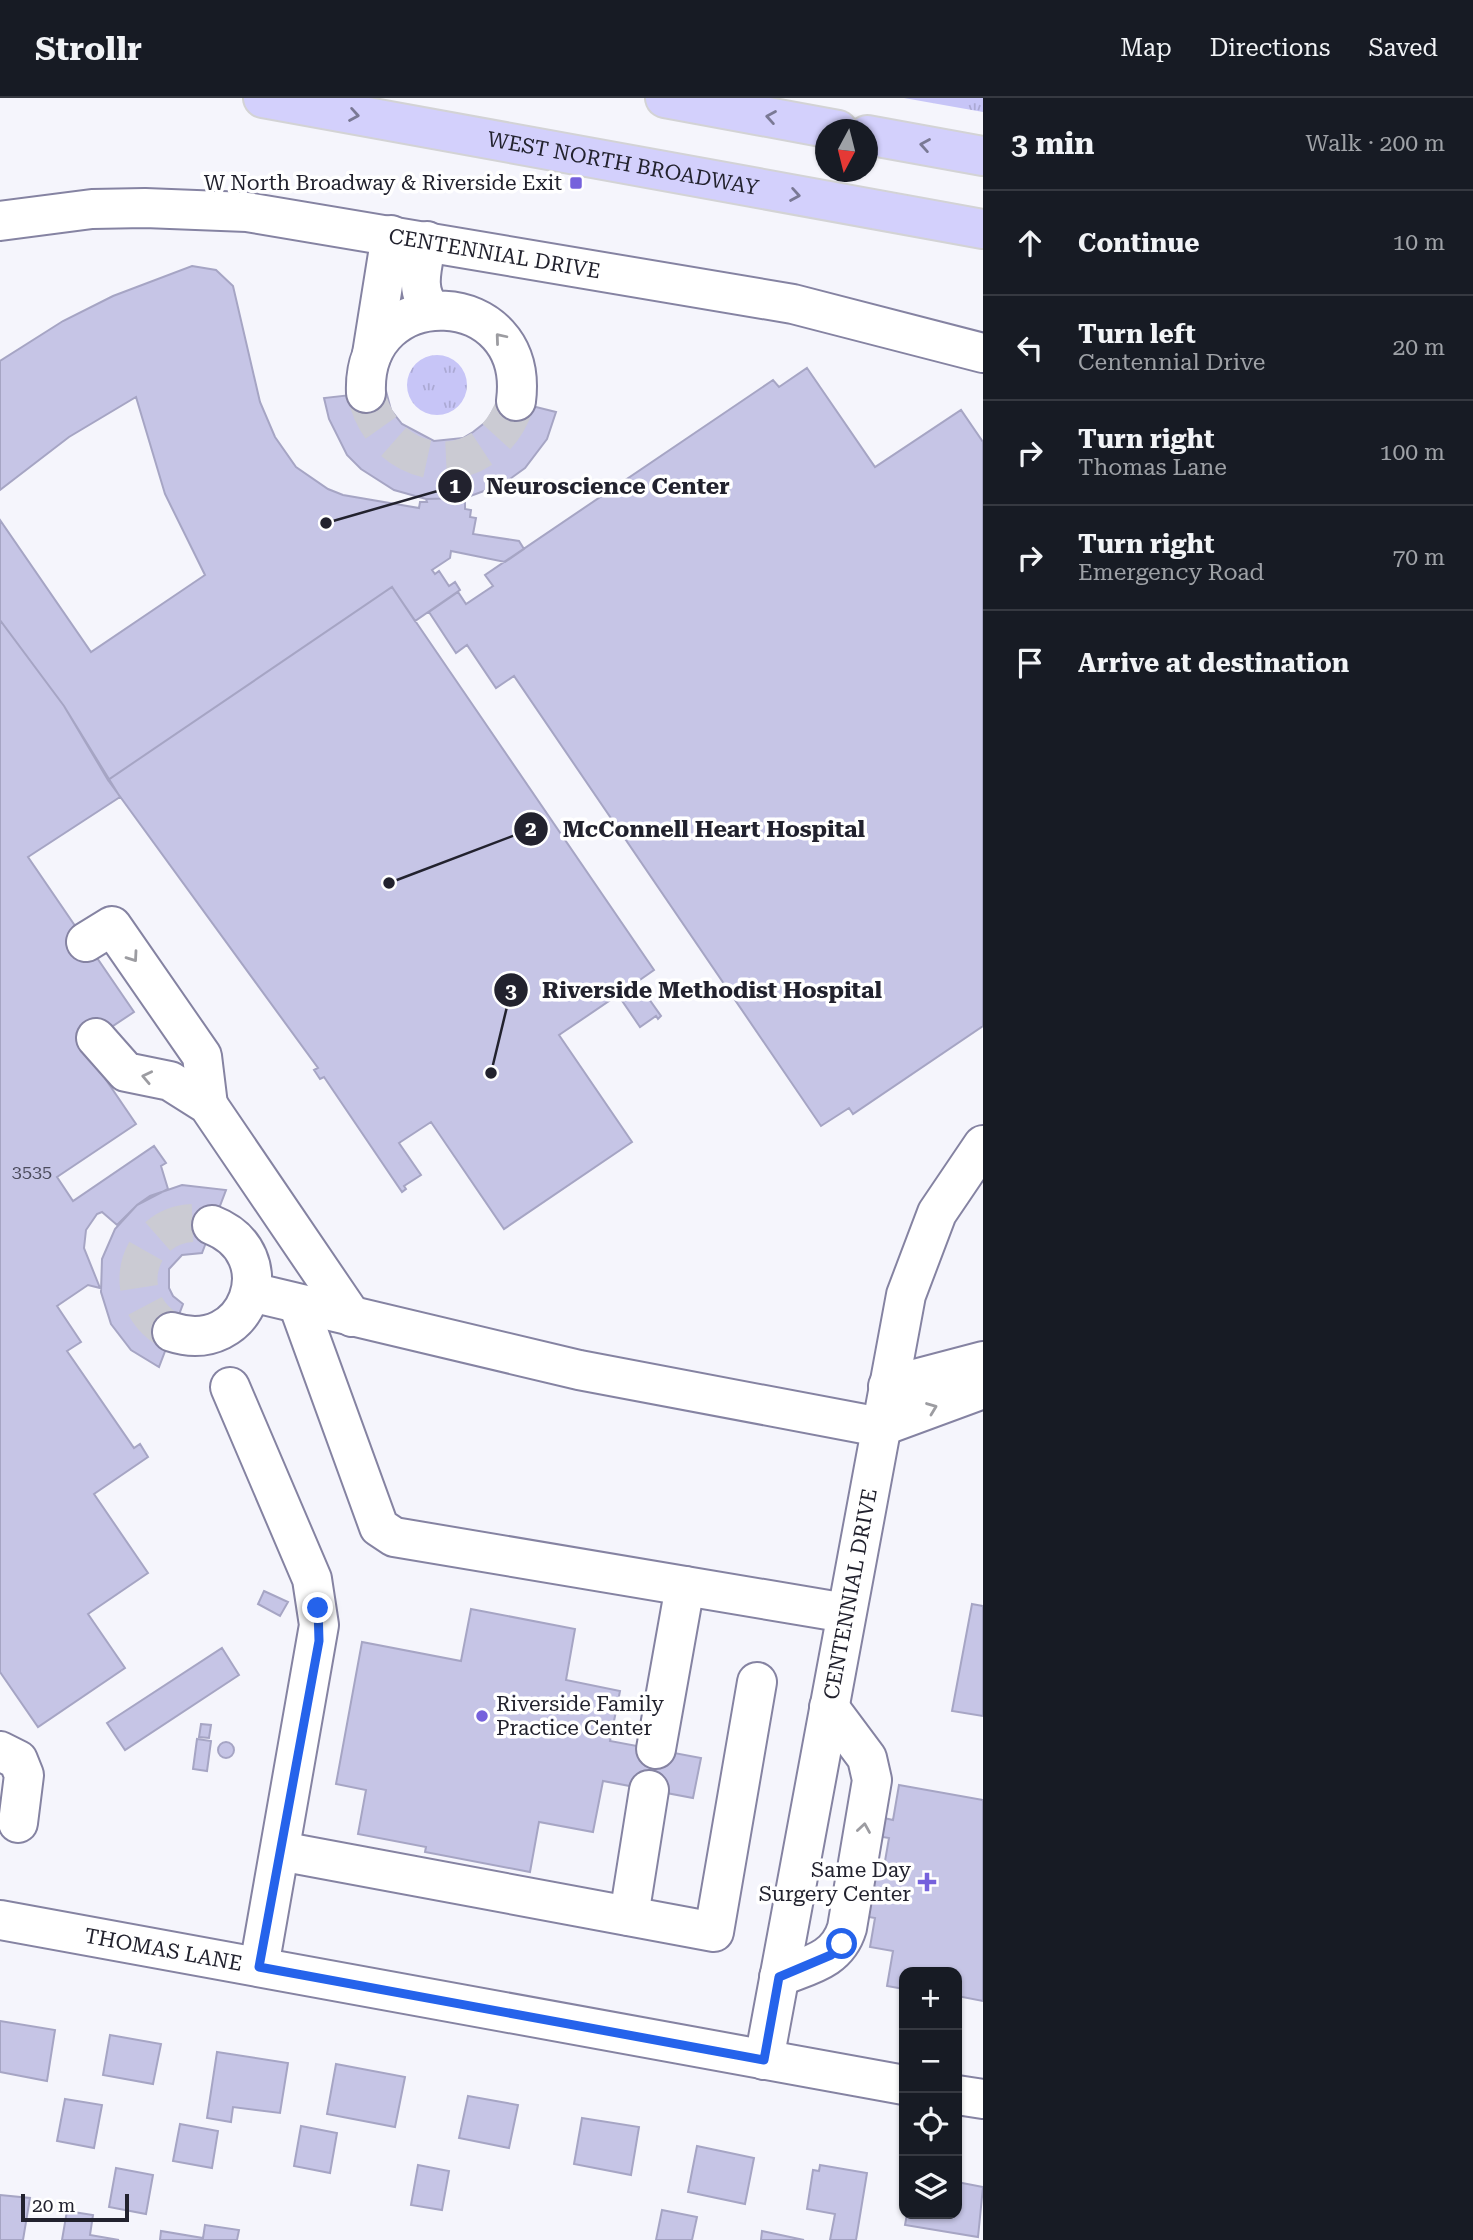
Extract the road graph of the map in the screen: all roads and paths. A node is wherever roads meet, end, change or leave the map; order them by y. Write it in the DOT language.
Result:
graph roads {
  1 [pos="263,98"];
  2 [pos="665,98"];
  3 [pos="815,126"];
  4 [pos="878,137"];
  5 [pos="983,156"];
  6 [pos="0,221"];
  7 [pos="983,229"];
  8 [pos="409,238"];
  9 [pos="432,310"];
  10 [pos="983,353"];
  11 [pos="516,401"];
  12 [pos="86,942"];
  13 [pos="96,1038"];
  14 [pos="208,1105"];
  15 [pos="983,1145"];
  16 [pos="212,1225"];
  17 [pos="251,1292"];
  18 [pos="298,1304"];
  19 [pos="352,1317"];
  20 [pos="172,1332"];
  21 [pos="983,1361"];
  22 [pos="230,1387"];
  23 [pos="887,1387"];
  24 [pos="983,1389"];
  25 [pos="880,1427"];
  26 [pos="685,1586"];
  27 [pos="846,1613"];
  28 [pos="757,1682"];
  29 [pos="829,1707"];
  30 [pos="656,1749"];
  31 [pos="0,1751"];
  32 [pos="649,1790"];
  33 [pos="18,1823"];
  34 [pos="280,1851"];
  35 [pos="629,1916"];
  36 [pos="0,1920"];
  37 [pos="259,1967"];
  38 [pos="779,1977"];
  39 [pos="764,2060"];
  40 [pos="899,2084"];
  41 [pos="962,2096"];
  42 [pos="983,2099"];
  1 -- 7 [label="main road, WEST NORTH BROADWAY, one-way"];
  3 -- 2 [label="main road, one-way"];
  5 -- 4 [label="main road, one-way"];
  6 -- 8 [label="street, CENTENNIAL DRIVE"];
  8 -- 9 [label="street"];
  8 -- 9 [label="street"];
  8 -- 10 [label="street, CENTENNIAL DRIVE"];
  11 -- 9 [label="street, one-way"];
  12 -- 14 [label="street, one-way"];
  14 -- 13 [label="street, one-way"];
  14 -- 19 [label="street"];
  15 -- 23 [label="street, CENTENNIAL DRIVE"];
  16 -- 17 [label="street"];
  17 -- 18 [label="street"];
  17 -- 20 [label="street"];
  18 -- 19 [label="street"];
  18 -- 26 [label="street"];
  19 -- 25 [label="street"];
  21 -- 23 [label="street"];
  22 -- 34 [label="street"];
  23 -- 25 [label="street, CENTENNIAL DRIVE"];
  25 -- 24 [label="street, one-way"];
  25 -- 27 [label="street, CENTENNIAL DRIVE"];
  26 -- 27 [label="street"];
  26 -- 30 [label="street"];
  27 -- 29 [label="street, CENTENNIAL DRIVE"];
  28 -- 35 [label="street"];
  29 -- 38 [label="street, CENTENNIAL DRIVE"];
  38 -- 29 [label="street, one-way"];
  31 -- 33 [label="street"];
  32 -- 35 [label="street"];
  34 -- 35 [label="street"];
  34 -- 37 [label="street"];
  36 -- 37 [label="street, THOMAS LANE"];
  37 -- 39 [label="street, THOMAS LANE"];
  38 -- 39 [label="street, CENTENNIAL DRIVE"];
  39 -- 40 [label="street, THOMAS LANE"];
  41 -- 42 [label="street"];
}
